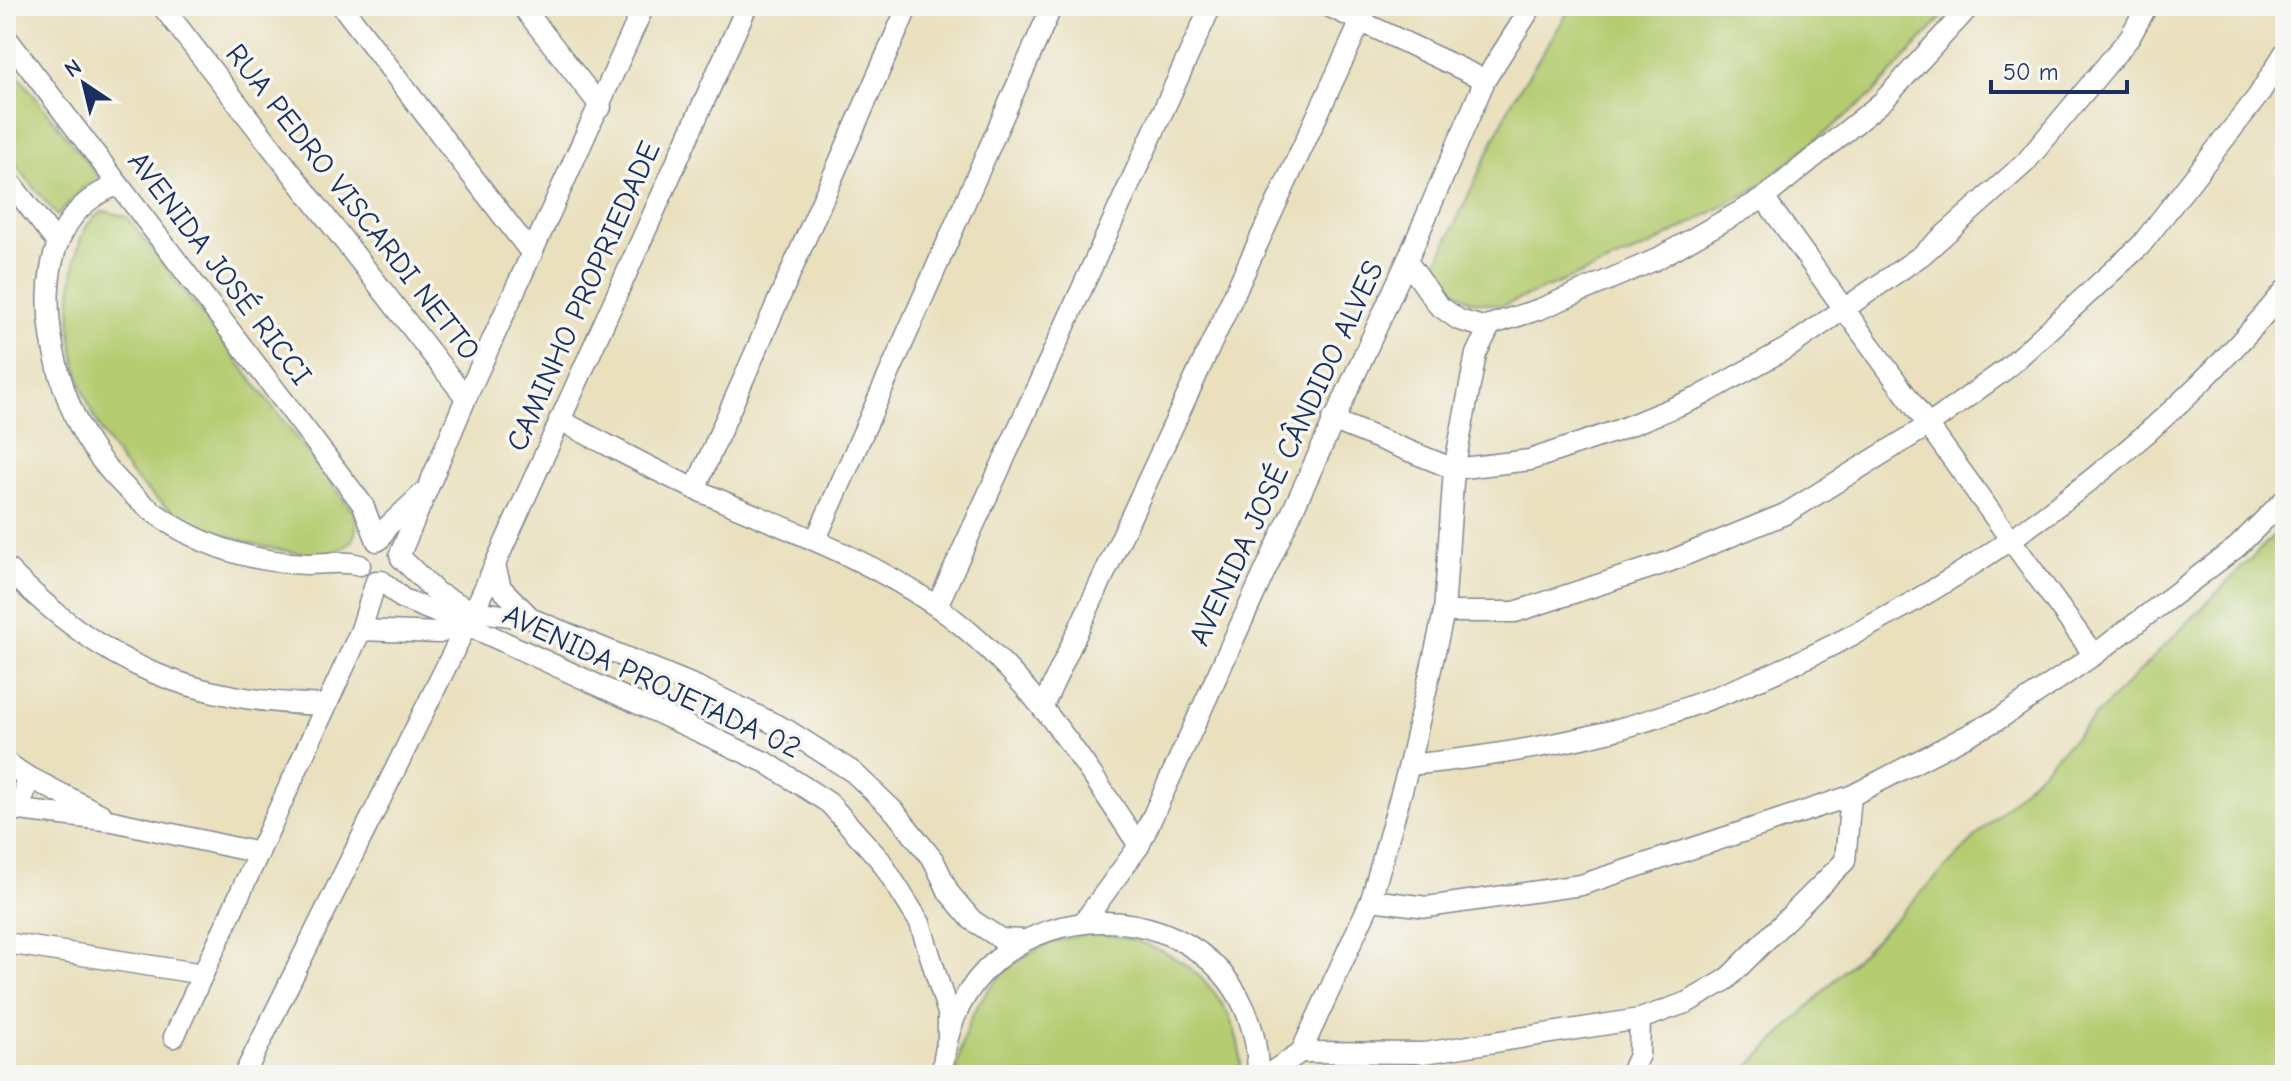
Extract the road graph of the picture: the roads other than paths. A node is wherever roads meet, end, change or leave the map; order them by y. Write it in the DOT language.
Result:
graph roads {
  1 [pos="162,6"];
  2 [pos="342,6"];
  3 [pos="522,6"];
  4 [pos="644,6"];
  5 [pos="747,6"];
  6 [pos="908,6"];
  7 [pos="1052,6"];
  8 [pos="1211,6"];
  9 [pos="1328,6"];
  10 [pos="1532,6"];
  11 [pos="1970,6"];
  12 [pos="2147,6"];
  13 [pos="1364,13"];
  14 [pos="6,37"];
  15 [pos="2285,52"];
  16 [pos="1485,80"];
  17 [pos="601,107"];
  18 [pos="6,177"];
  19 [pos="118,185"];
  20 [pos="1764,198"];
  21 [pos="57,243"];
  22 [pos="532,254"];
  23 [pos="1407,261"];
  24 [pos="2285,290"];
  25 [pos="1845,308"];
  26 [pos="1490,326"];
  27 [pos="466,398"];
  28 [pos="559,420"];
  29 [pos="1332,420"];
  30 [pos="1929,425"];
  31 [pos="1454,469"];
  32 [pos="695,489"];
  33 [pos="426,490"];
  34 [pos="2285,499"];
  35 [pos="816,539"];
  36 [pos="2011,539"];
  37 [pos="378,541"];
  38 [pos="400,556"];
  39 [pos="495,565"];
  40 [pos="6,567"];
  41 [pos="371,579"];
  42 [pos="937,606"];
  43 [pos="1444,612"];
  44 [pos="469,618"];
  45 [pos="532,619"];
  46 [pos="361,630"];
  47 [pos="2094,655"];
  48 [pos="326,705"];
  49 [pos="1043,706"];
  50 [pos="1409,765"];
  51 [pos="14,768"];
  52 [pos="1851,796"];
  53 [pos="9,810"];
  54 [pos="113,821"];
  55 [pos="1139,846"];
  56 [pos="259,853"];
  57 [pos="1371,900"];
  58 [pos="1085,920"];
  59 [pos="1023,940"];
  60 [pos="6,943"];
  61 [pos="203,974"];
  62 [pos="1640,1019"];
  63 [pos="948,1035"];
  64 [pos="174,1037"];
  65 [pos="1301,1052"];
  66 [pos="244,1075"];
  67 [pos="942,1075"];
  68 [pos="1258,1075"];
  69 [pos="1267,1075"];
  70 [pos="1630,1075"];
  1 -- 27 [label="street, RUA PEDRO VISCARDI NETTO"];
  2 -- 22 [label="street"];
  3 -- 17 [label="street"];
  4 -- 17 [label="street"];
  5 -- 28 [label="street, CAMINHO PROPRIEDADE"];
  6 -- 32 [label="street"];
  7 -- 35 [label="street"];
  8 -- 42 [label="street"];
  9 -- 13 [label="street"];
  10 -- 16 [label="street, AVENIDA JOSÉ CÂNDIDO ALVES"];
  11 -- 20 [label="street"];
  12 -- 25 [label="street"];
  13 -- 16 [label="street"];
  13 -- 49 [label="street"];
  14 -- 19 [label="street, AVENIDA JOSÉ RICCI"];
  15 -- 30 [label="street"];
  16 -- 23 [label="street, AVENIDA JOSÉ CÂNDIDO ALVES"];
  17 -- 22 [label="street"];
  18 -- 21 [label="street"];
  19 -- 21 [label="street"];
  19 -- 37 [label="street, AVENIDA JOSÉ RICCI"];
  20 -- 25 [label="street"];
  20 -- 26 [label="street"];
  21 -- 41 [label="street"];
  22 -- 27 [label="street"];
  23 -- 26 [label="street"];
  23 -- 29 [label="street, AVENIDA JOSÉ CÂNDIDO ALVES"];
  24 -- 36 [label="street"];
  25 -- 30 [label="street"];
  25 -- 31 [label="street"];
  26 -- 31 [label="street"];
  27 -- 33 [label="street"];
  28 -- 32 [label="street"];
  28 -- 39 [label="street, CAMINHO PROPRIEDADE"];
  29 -- 31 [label="street"];
  29 -- 55 [label="street, AVENIDA JOSÉ CÂNDIDO ALVES"];
  30 -- 36 [label="street"];
  30 -- 43 [label="street"];
  31 -- 43 [label="street"];
  32 -- 35 [label="street"];
  33 -- 37 [label="street"];
  33 -- 38 [label="street"];
  34 -- 47 [label="street"];
  35 -- 42 [label="street"];
  36 -- 47 [label="street"];
  36 -- 50 [label="street"];
  37 -- 38 [label="street"];
  37 -- 41 [label="street"];
  38 -- 41 [label="street"];
  38 -- 44 [label="street, AVENIDA PROJETADA 02"];
  39 -- 44 [label="street, CAMINHO PROPRIEDADE"];
  39 -- 45 [label="street, AVENIDA PROJETADA 02"];
  40 -- 48 [label="street"];
  41 -- 44 [label="street, AVENIDA PROJETADA 02"];
  41 -- 46 [label="street"];
  42 -- 49 [label="street"];
  43 -- 50 [label="street"];
  44 -- 45 [label="street, AVENIDA PROJETADA 02"];
  44 -- 46 [label="street"];
  44 -- 63 [label="street, AVENIDA PROJETADA 02"];
  44 -- 66 [label="street, CAMINHO PROPRIEDADE"];
  45 -- 59 [label="street, AVENIDA PROJETADA 02"];
  46 -- 48 [label="street"];
  47 -- 52 [label="street"];
  48 -- 56 [label="street"];
  49 -- 55 [label="street"];
  50 -- 57 [label="street"];
  51 -- 53 [label="street"];
  51 -- 54 [label="street"];
  52 -- 57 [label="street"];
  52 -- 62 [label="street"];
  53 -- 54 [label="street"];
  54 -- 56 [label="street"];
  55 -- 58 [label="street, AVENIDA JOSÉ CÂNDIDO ALVES"];
  56 -- 61 [label="street"];
  57 -- 65 [label="street"];
  58 -- 59 [label="street"];
  58 -- 68 [label="street"];
  59 -- 63 [label="street"];
  60 -- 61 [label="street"];
  61 -- 64 [label="street"];
  62 -- 65 [label="street"];
  62 -- 70 [label="street"];
  63 -- 67 [label="street"];
  65 -- 69 [label="street"];
}
